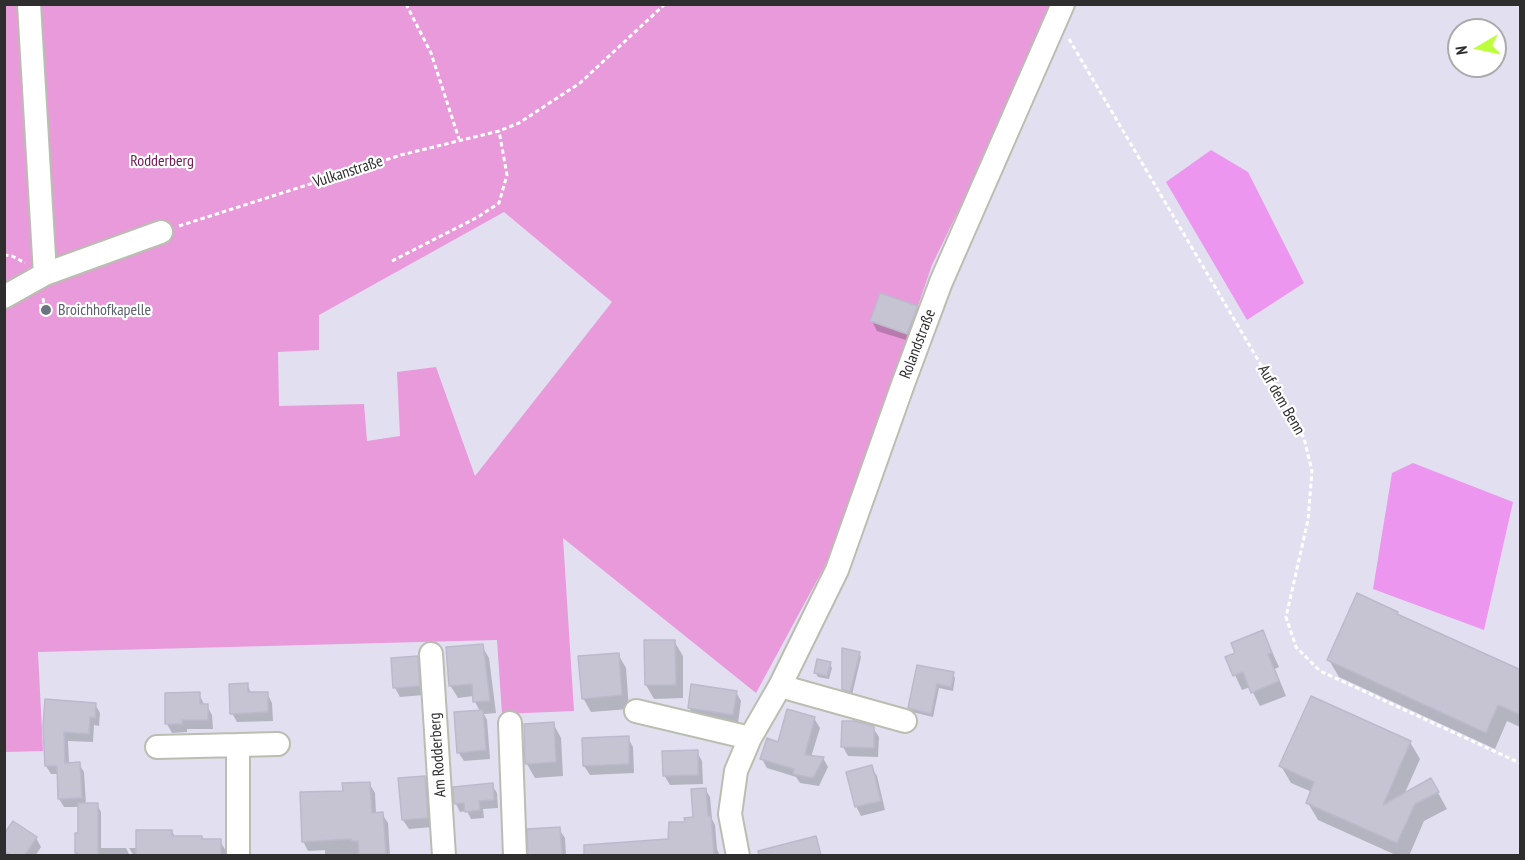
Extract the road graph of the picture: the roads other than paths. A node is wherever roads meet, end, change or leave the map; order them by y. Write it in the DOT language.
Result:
graph roads {
  1 [pos="29,4"];
  2 [pos="1058,14"];
  3 [pos="161,232"];
  4 [pos="45,274"];
  5 [pos="4,297"];
  6 [pos="431,654"];
  7 [pos="780,686"];
  8 [pos="636,711"];
  9 [pos="905,721"];
  10 [pos="510,723"];
  11 [pos="750,738"];
  12 [pos="278,744"];
  13 [pos="238,745"];
  14 [pos="157,747"];
  15 [pos="238,855"];
  16 [pos="444,855"];
  17 [pos="515,855"];
  18 [pos="738,855"];
  1 -- 4 [label="street"];
  2 -- 7 [label="street, Rolandstraße"];
  3 -- 4 [label="street"];
  4 -- 5 [label="street"];
  6 -- 16 [label="street, Am Rodderberg"];
  7 -- 9 [label="street"];
  7 -- 11 [label="street, Rolandstraße"];
  8 -- 11 [label="street"];
  10 -- 17 [label="street"];
  11 -- 18 [label="street, Rolandstraße"];
  12 -- 13 [label="street"];
  13 -- 14 [label="street"];
  13 -- 15 [label="street"];
}
